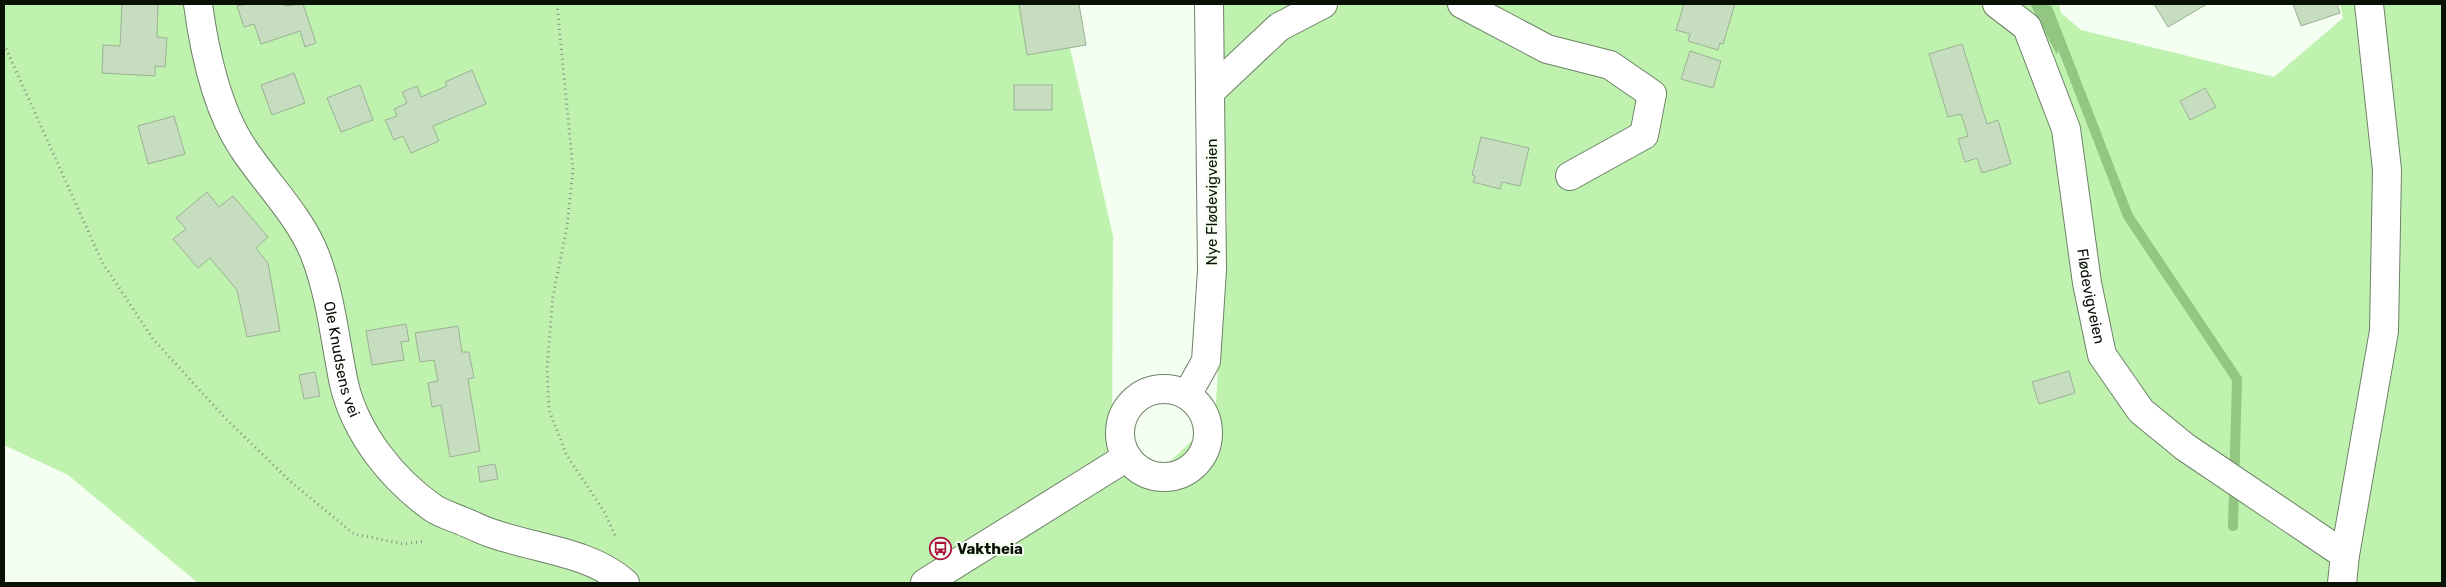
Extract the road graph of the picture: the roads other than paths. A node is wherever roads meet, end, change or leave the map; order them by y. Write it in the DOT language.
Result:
graph roads {
  1 [pos="198,4"];
  2 [pos="1209,4"];
  3 [pos="1323,4"];
  4 [pos="1462,4"];
  5 [pos="1997,4"];
  6 [pos="2369,4"];
  7 [pos="1211,91"];
  8 [pos="1570,176"];
  9 [pos="1187,395"];
  10 [pos="1127,457"];
  11 [pos="2345,556"];
  12 [pos="624,582"];
  13 [pos="925,583"];
  14 [pos="2342,583"];
  1 -- 12 [label="street, Ole Knudsens vei"];
  2 -- 7 [label="street, Nye Flødevigveien"];
  3 -- 7 [label="street"];
  4 -- 8 [label="street"];
  5 -- 11 [label="street, Flødevigveien"];
  6 -- 11 [label="street"];
  7 -- 9 [label="street, Nye Flødevigveien"];
  9 -- 10 [label="street"];
  9 -- 10 [label="street"];
  10 -- 13 [label="street"];
  11 -- 14 [label="street"];
}
